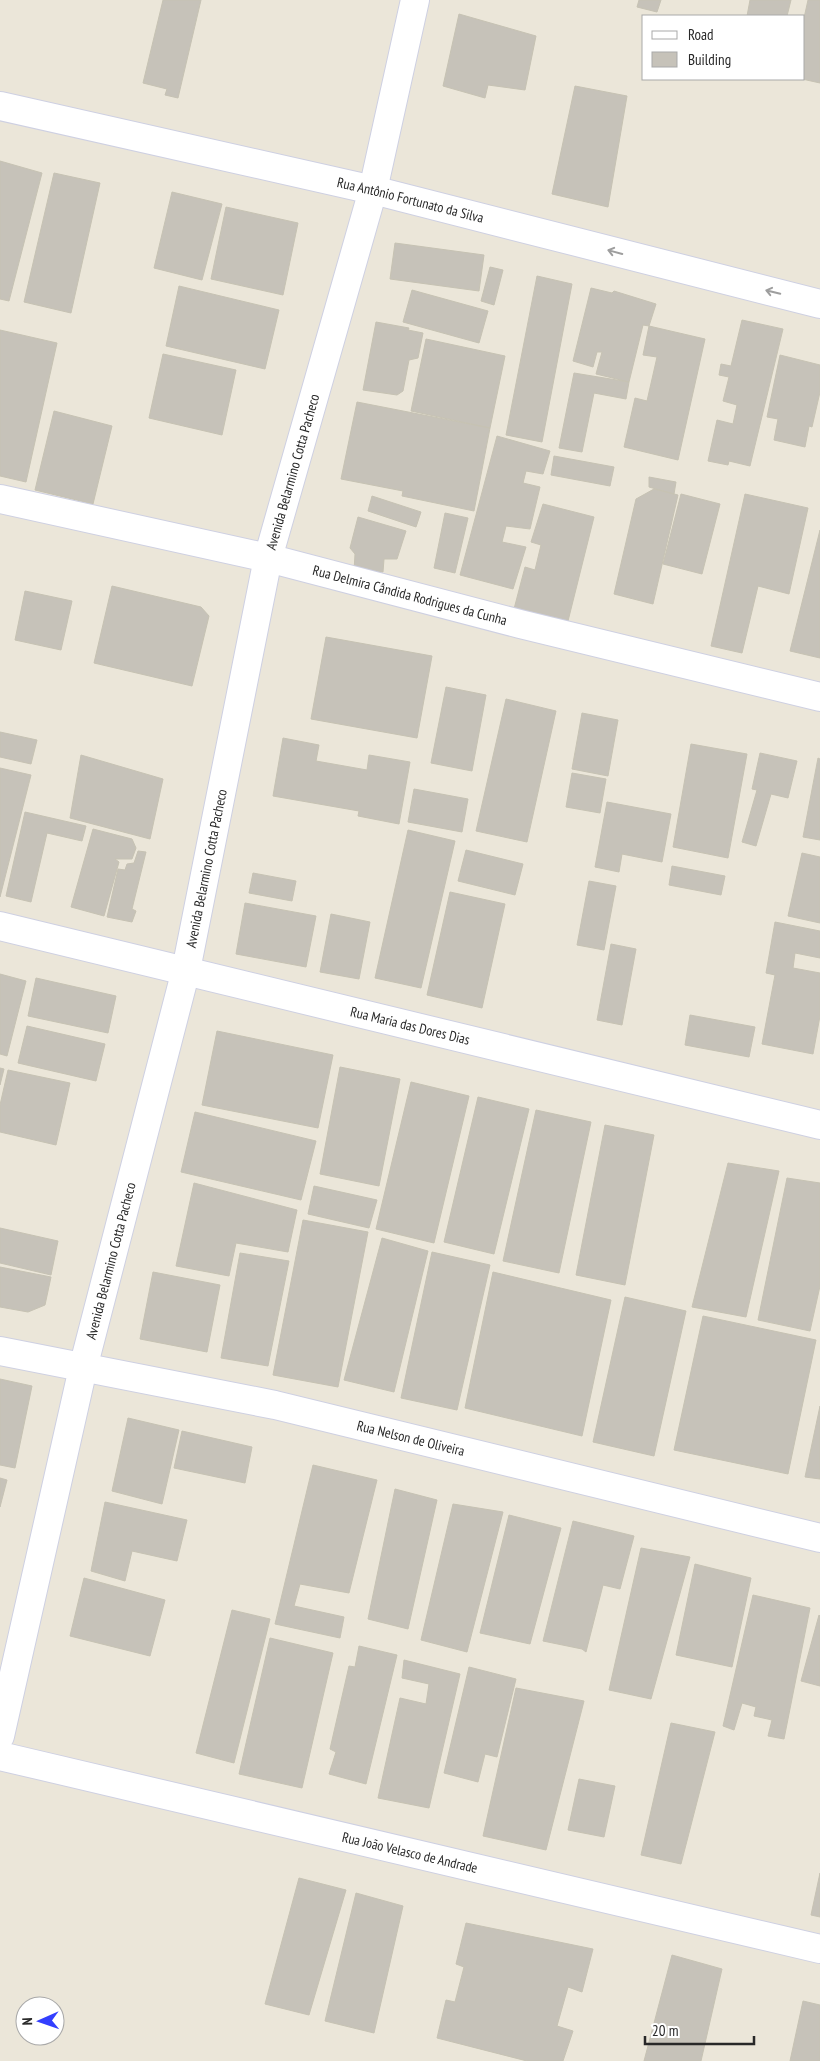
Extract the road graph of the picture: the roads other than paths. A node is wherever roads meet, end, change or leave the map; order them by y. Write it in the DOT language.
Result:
graph roads {
  1 [pos="415,0"];
  2 [pos="0,106"];
  3 [pos="373,190"];
  4 [pos="820,304"];
  5 [pos="0,499"];
  6 [pos="268,558"];
  7 [pos="820,697"];
  8 [pos="0,926"];
  9 [pos="186,970"];
  10 [pos="820,1126"];
  11 [pos="0,1351"];
  12 [pos="83,1368"];
  13 [pos="820,1538"];
  14 [pos="0,1736"];
  15 [pos="0,1756"];
  16 [pos="820,1949"];
  1 -- 3 [label="street, Avenida Belarmino Cotta Pacheco"];
  2 -- 3 [label="street, Rua Antônio Fortunato da Silva"];
  4 -- 3 [label="street, Rua Antônio Fortunato da Silva, one-way"];
  3 -- 6 [label="street, Avenida Belarmino Cotta Pacheco"];
  5 -- 6 [label="street, Rua Delmira Cândida Rodrigues da Cunha"];
  6 -- 7 [label="street, Rua Delmira Cândida Rodrigues da Cunha"];
  6 -- 9 [label="street, Avenida Belarmino Cotta Pacheco"];
  8 -- 9 [label="street, Rua Maria das Dores Dias"];
  9 -- 10 [label="street, Rua Maria das Dores Dias"];
  9 -- 12 [label="street, Avenida Belarmino Cotta Pacheco"];
  11 -- 12 [label="street, Rua Nelson de Oliveira"];
  12 -- 13 [label="street, Rua Nelson de Oliveira"];
  12 -- 14 [label="street, Avenida Belarmino Cotta Pacheco"];
  15 -- 16 [label="street, Rua João Velasco de Andrade"];
}
